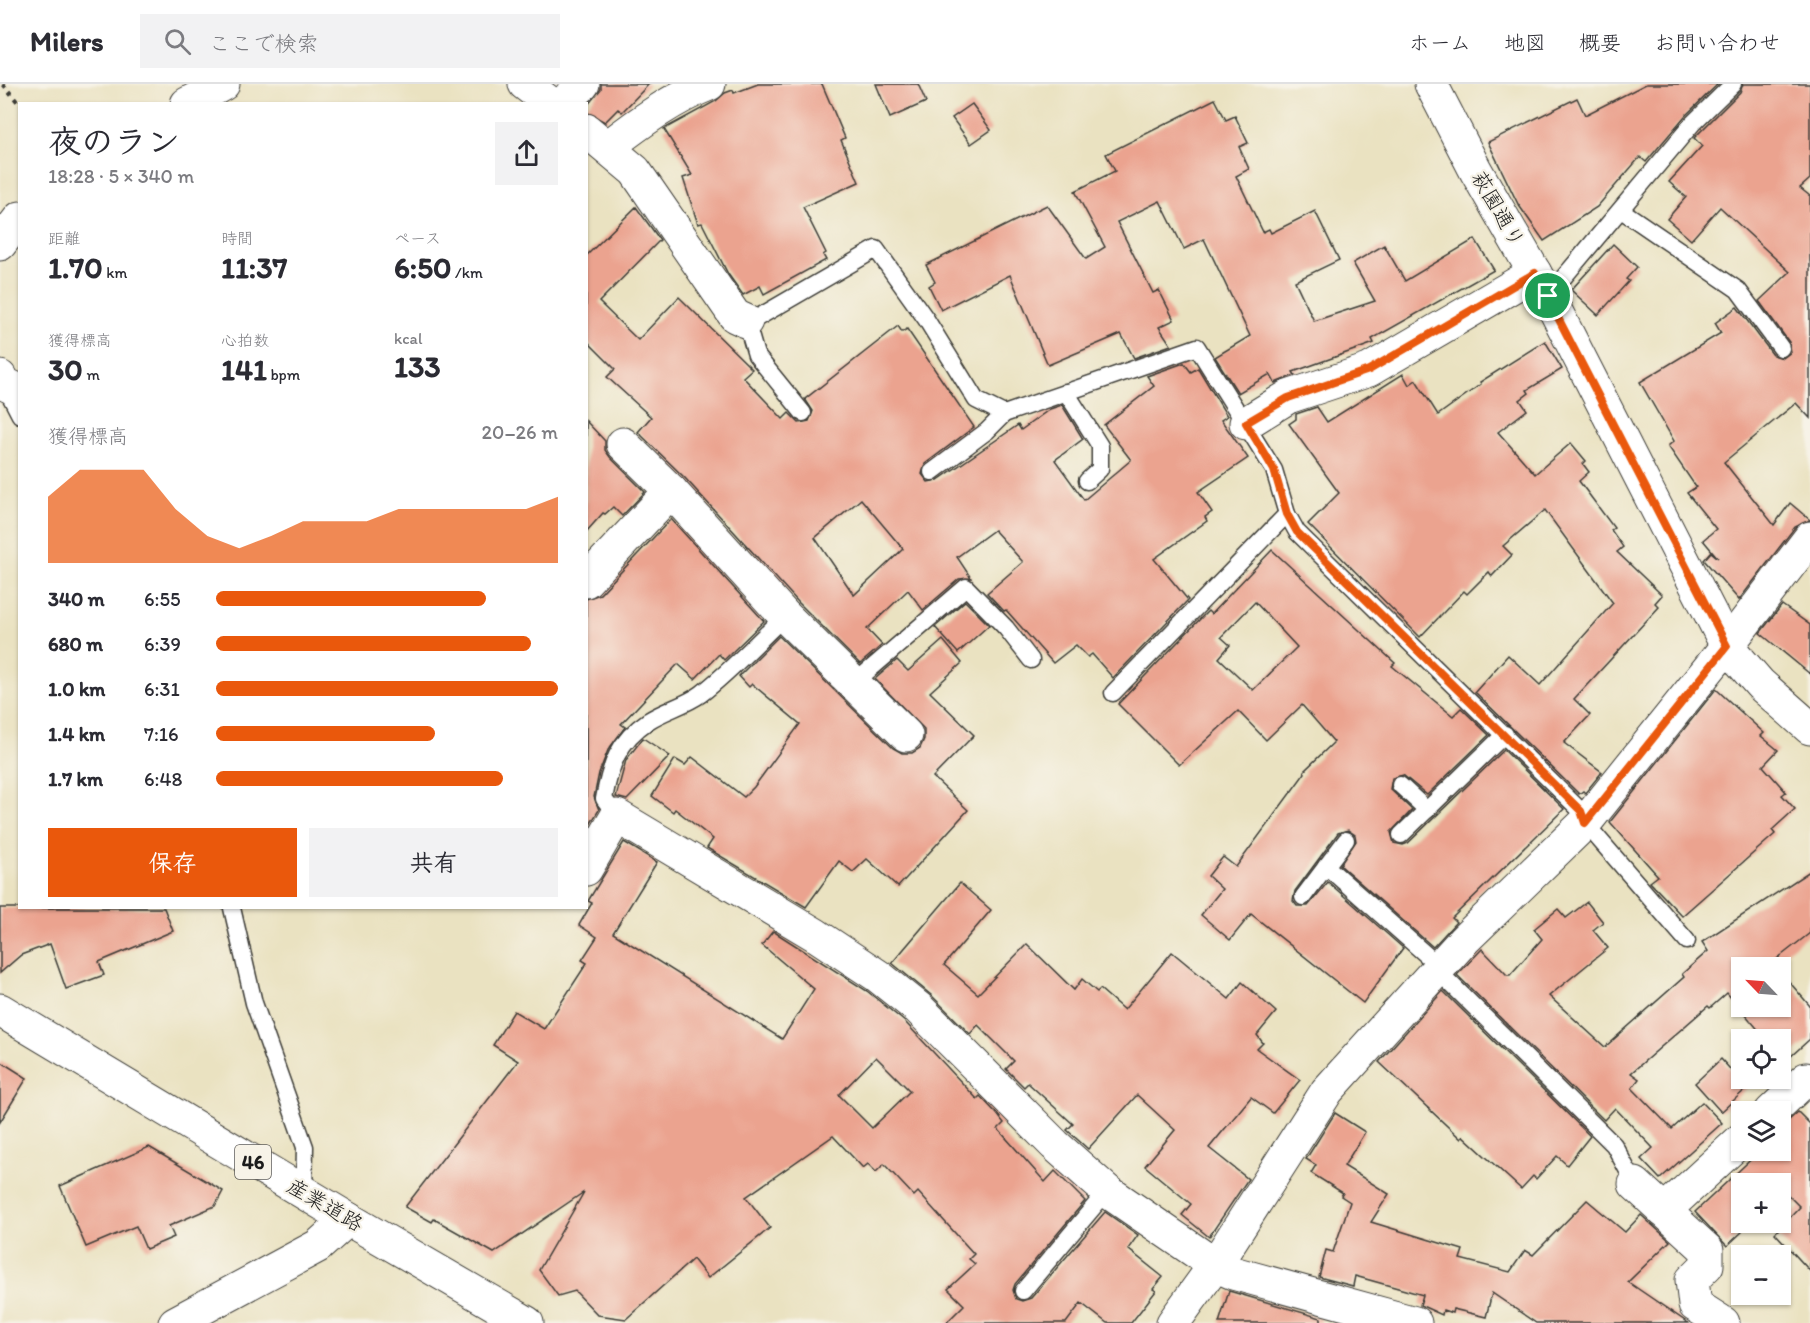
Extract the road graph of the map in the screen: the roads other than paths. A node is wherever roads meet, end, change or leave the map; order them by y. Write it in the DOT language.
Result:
graph roads {
  1 [pos="223,84"];
  2 [pos="525,84"];
  3 [pos="583,84"];
  4 [pos="709,84"];
  5 [pos="1431,84"];
  6 [pos="1733,84"];
  7 [pos="191,102"];
  8 [pos="548,102"];
  9 [pos="565,102"];
  10 [pos="598,138"];
  11 [pos="1621,210"];
  12 [pos="18,221"];
  13 [pos="0,244"];
  14 [pos="1541,285"];
  15 [pos="746,321"];
  16 [pos="1781,348"];
  17 [pos="8,384"];
  18 [pos="1066,392"];
  19 [pos="18,410"];
  20 [pos="803,413"];
  21 [pos="1005,414"];
  22 [pos="1246,423"];
  23 [pos="623,444"];
  24 [pos="933,472"];
  25 [pos="1087,481"];
  26 [pos="670,490"];
  27 [pos="1287,514"];
  28 [pos="1810,538"];
  29 [pos="588,575"];
  30 [pos="785,616"];
  31 [pos="1727,646"];
  32 [pos="1031,660"];
  33 [pos="854,683"];
  34 [pos="1113,693"];
  35 [pos="1810,728"];
  36 [pos="1504,734"];
  37 [pos="906,735"];
  38 [pos="1400,785"];
  39 [pos="1427,810"];
  40 [pos="616,816"];
  41 [pos="1585,823"];
  42 [pos="1401,835"];
  43 [pos="1346,840"];
  44 [pos="588,865"];
  45 [pos="1326,866"];
  46 [pos="1303,897"];
  47 [pos="232,909"];
  48 [pos="1688,941"];
  49 [pos="1438,969"];
  50 [pos="0,1010"];
  51 [pos="1806,1078"];
  52 [pos="1782,1101"];
  53 [pos="1731,1149"];
  54 [pos="1635,1184"];
  55 [pos="1107,1191"];
  56 [pos="304,1193"];
  57 [pos="1664,1211"];
  58 [pos="348,1219"];
  59 [pos="1215,1265"];
  60 [pos="1023,1291"];
  61 [pos="175,1323"];
  62 [pos="527,1323"];
  63 [pos="1173,1323"];
  64 [pos="1415,1323"];
  65 [pos="1723,1323"];
  1 -- 7 [label="street"];
  2 -- 8 [label="street"];
  3 -- 9 [label="street"];
  4 -- 10 [label="street"];
  5 -- 14 [label="street, 萩園通り"];
  6 -- 11 [label="lane"];
  10 -- 15 [label="street"];
  11 -- 14 [label="lane"];
  11 -- 16 [label="lane"];
  12 -- 13 [label="street"];
  14 -- 22 [label="street"];
  14 -- 31 [label="street, 萩園通り"];
  15 -- 20 [label="lane"];
  15 -- 21 [label="lane"];
  17 -- 19 [label="lane"];
  18 -- 21 [label="lane"];
  18 -- 22 [label="lane"];
  18 -- 25 [label="lane"];
  21 -- 24 [label="lane"];
  22 -- 27 [label="lane"];
  23 -- 26 [label="street"];
  26 -- 29 [label="street"];
  26 -- 30 [label="street"];
  27 -- 34 [label="lane"];
  27 -- 36 [label="lane"];
  28 -- 31 [label="street"];
  30 -- 33 [label="street"];
  30 -- 40 [label="lane"];
  31 -- 35 [label="street, 萩園通り"];
  31 -- 41 [label="street"];
  32 -- 33 [label="lane"];
  33 -- 37 [label="street"];
  36 -- 39 [label="lane"];
  36 -- 41 [label="lane"];
  38 -- 39 [label="lane"];
  39 -- 42 [label="lane"];
  40 -- 44 [label="street"];
  40 -- 55 [label="street"];
  41 -- 48 [label="lane"];
  41 -- 49 [label="street"];
  43 -- 45 [label="lane"];
  45 -- 46 [label="lane"];
  45 -- 49 [label="lane"];
  47 -- 56 [label="lane"];
  49 -- 54 [label="lane"];
  49 -- 59 [label="street"];
  50 -- 56 [label="street, 産業道路 / 46"];
  51 -- 52 [label="street"];
  53 -- 57 [label="street"];
  54 -- 57 [label="street"];
  55 -- 59 [label="street"];
  55 -- 60 [label="lane"];
  56 -- 58 [label="street, 産業道路 / 46"];
  57 -- 65 [label="street"];
  58 -- 61 [label="street"];
  58 -- 62 [label="street, 産業道路 / 46"];
  59 -- 63 [label="street"];
  59 -- 64 [label="street"];
}
